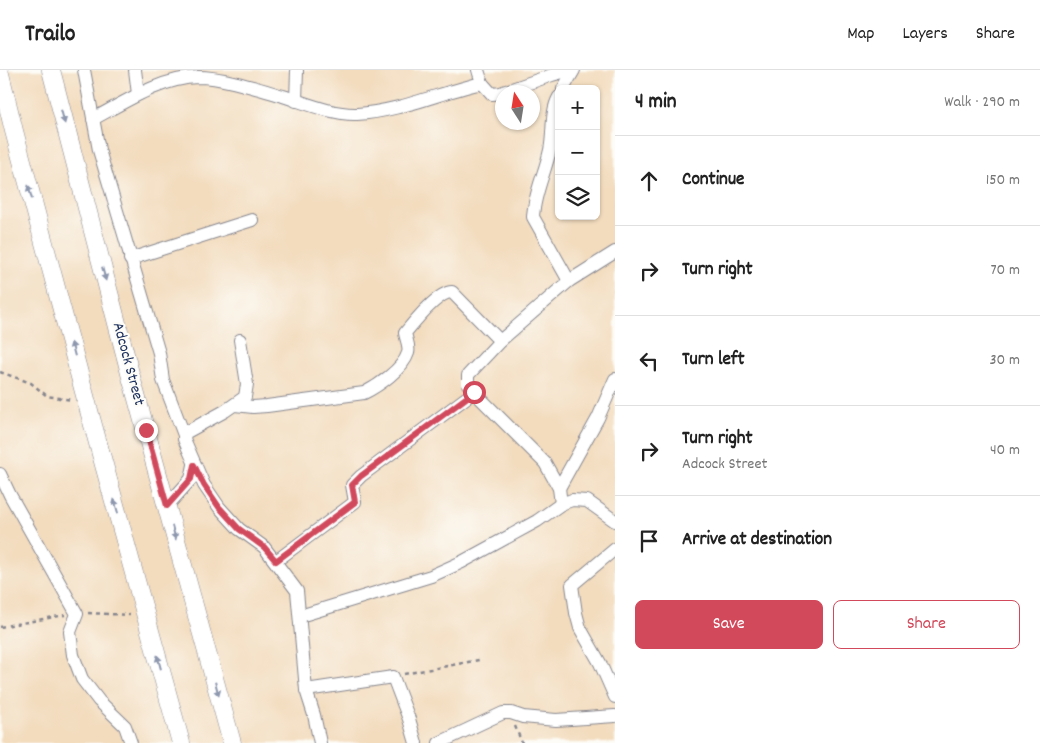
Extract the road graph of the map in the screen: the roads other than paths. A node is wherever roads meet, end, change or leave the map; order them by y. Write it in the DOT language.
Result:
graph roads {
  1 [pos="51,70"];
  2 [pos="84,70"];
  3 [pos="135,70"];
  4 [pos="297,70"];
  5 [pos="478,70"];
  6 [pos="572,70"];
  7 [pos="0,74"];
  8 [pos="482,83"];
  9 [pos="525,85"];
  10 [pos="565,85"];
  11 [pos="138,94"];
  12 [pos="495,94"];
  13 [pos="296,101"];
  14 [pos="555,103"];
  15 [pos="93,119"];
  16 [pos="252,220"];
  17 [pos="615,252"];
  18 [pos="130,259"];
  19 [pos="569,281"];
  20 [pos="240,340"];
  21 [pos="500,341"];
  22 [pos="615,379"];
  23 [pos="474,392"];
  24 [pos="235,405"];
  25 [pos="184,435"];
  26 [pos="194,465"];
  27 [pos="0,474"];
  28 [pos="559,488"];
  29 [pos="561,504"];
  30 [pos="167,506"];
  31 [pos="615,521"];
  32 [pos="615,549"];
  33 [pos="276,561"];
  34 [pos="300,616"];
  35 [pos="306,690"];
  36 [pos="615,697"];
  37 [pos="615,716"];
  38 [pos="131,743"];
  39 [pos="181,743"];
  40 [pos="232,743"];
  41 [pos="320,743"];
  42 [pos="416,743"];
  43 [pos="439,743"];
  1 -- 30 [label="main road, Adcock Street, one-way"];
  2 -- 15 [label="street"];
  3 -- 11 [label="street"];
  4 -- 13 [label="street"];
  5 -- 8 [label="street"];
  6 -- 9 [label="street"];
  6 -- 10 [label="street"];
  39 -- 7 [label="main road, one-way"];
  8 -- 12 [label="street"];
  8 -- 13 [label="street"];
  11 -- 13 [label="street"];
  11 -- 15 [label="street"];
  14 -- 19 [label="street"];
  15 -- 18 [label="street"];
  16 -- 18 [label="street"];
  17 -- 19 [label="street"];
  18 -- 25 [label="street"];
  19 -- 21 [label="street"];
  20 -- 24 [label="street"];
  21 -- 23 [label="street"];
  21 -- 24 [label="street"];
  22 -- 28 [label="street"];
  23 -- 28 [label="street"];
  23 -- 33 [label="street"];
  24 -- 25 [label="street"];
  25 -- 26 [label="street"];
  26 -- 30 [label="street"];
  26 -- 33 [label="street"];
  27 -- 38 [label="street"];
  28 -- 29 [label="street"];
  29 -- 31 [label="street"];
  29 -- 34 [label="street"];
  30 -- 40 [label="main road, Adcock Street, one-way"];
  32 -- 36 [label="street"];
  33 -- 34 [label="street"];
  34 -- 35 [label="street"];
  35 -- 41 [label="street"];
  35 -- 42 [label="street"];
  37 -- 43 [label="street"];
}
